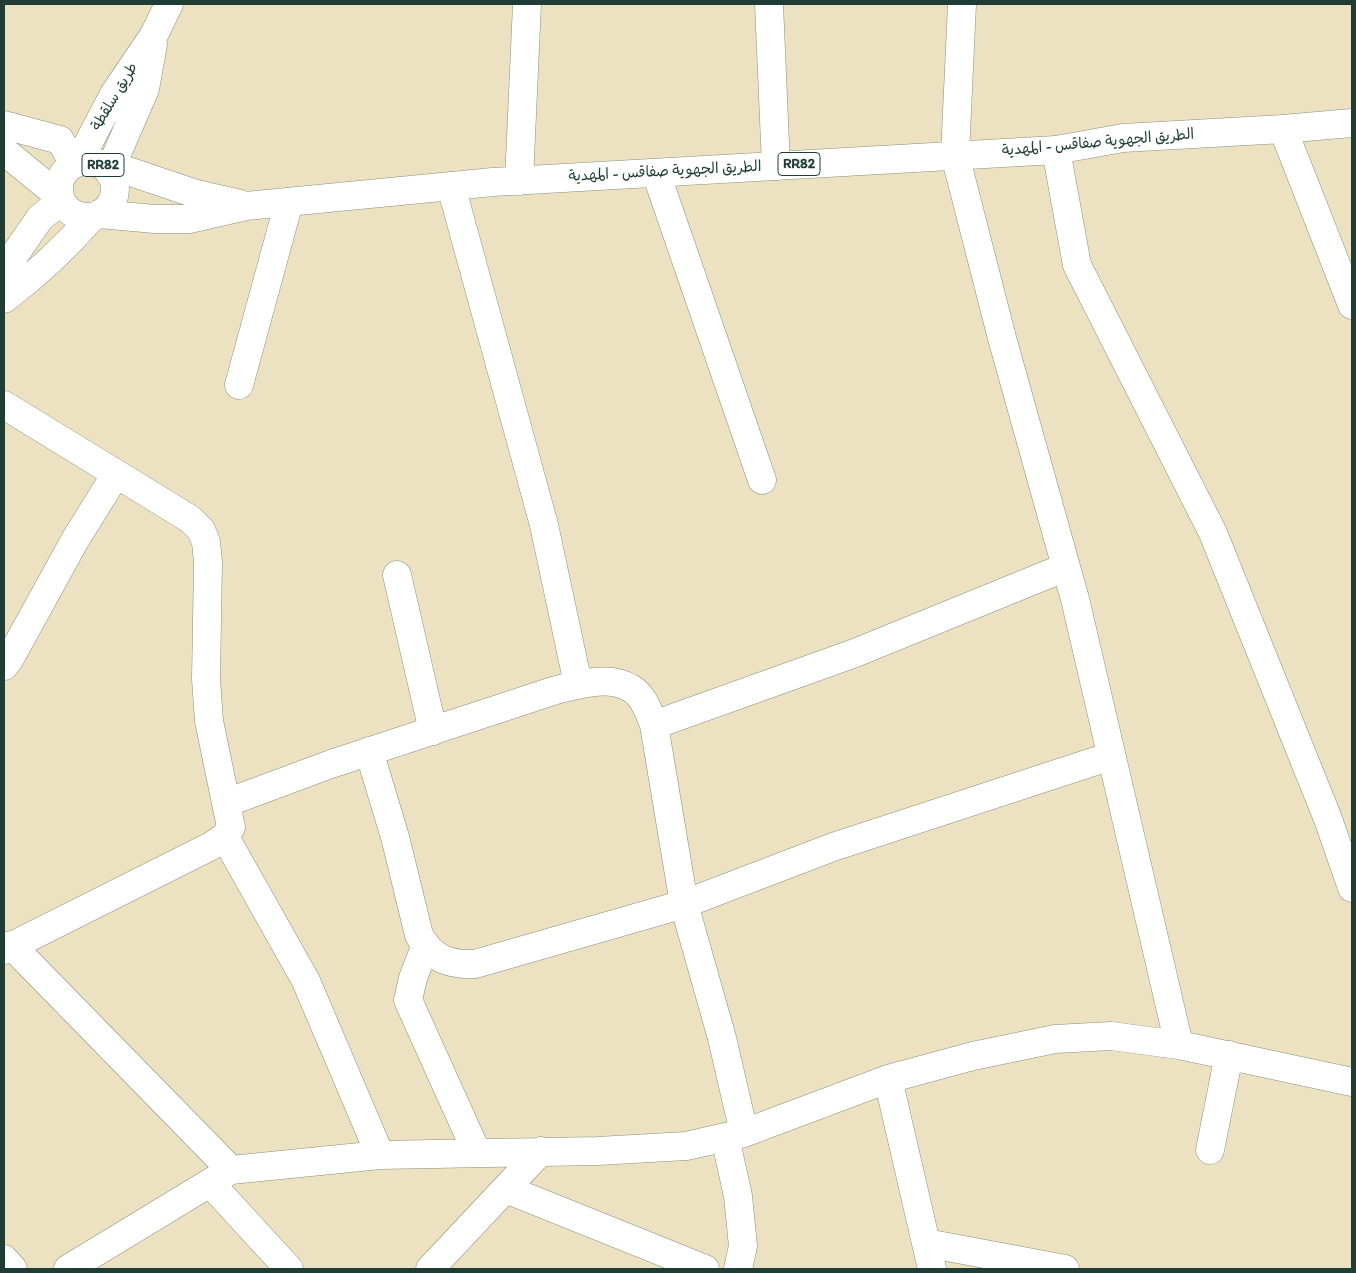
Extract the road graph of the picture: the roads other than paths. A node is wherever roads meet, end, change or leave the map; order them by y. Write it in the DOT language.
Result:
graph roads {
  1 [pos="169,4"];
  2 [pos="527,4"];
  3 [pos="768,4"];
  4 [pos="962,4"];
  5 [pos="154,35"];
  6 [pos="1352,123"];
  7 [pos="4,124"];
  8 [pos="1283,129"];
  9 [pos="4,150"];
  10 [pos="1056,150"];
  11 [pos="955,155"];
  12 [pos="77,162"];
  13 [pos="776,166"];
  14 [pos="110,173"];
  15 [pos="656,173"];
  16 [pos="520,181"];
  17 [pos="451,186"];
  18 [pos="60,198"];
  19 [pos="289,202"];
  20 [pos="246,206"];
  21 [pos="96,215"];
  22 [pos="4,270"];
  23 [pos="4,300"];
  24 [pos="1352,305"];
  25 [pos="239,385"];
  26 [pos="4,405"];
  27 [pos="116,474"];
  28 [pos="762,480"];
  29 [pos="1066,567"];
  30 [pos="397,575"];
  31 [pos="4,666"];
  32 [pos="578,684"];
  33 [pos="654,726"];
  34 [pos="433,730"];
  35 [pos="369,751"];
  36 [pos="1111,756"];
  37 [pos="226,803"];
  38 [pos="225,837"];
  39 [pos="1352,888"];
  40 [pos="684,904"];
  41 [pos="426,947"];
  42 [pos="7,948"];
  43 [pos="1180,1045"];
  44 [pos="1229,1055"];
  45 [pos="888,1080"];
  46 [pos="1352,1082"];
  47 [pos="735,1135"];
  48 [pos="1210,1150"];
  49 [pos="541,1151"];
  50 [pos="477,1153"];
  51 [pos="380,1155"];
  52 [pos="220,1176"];
  53 [pos="506,1189"];
  54 [pos="929,1256"];
  55 [pos="4,1259"];
  56 [pos="13,1269"];
  57 [pos="68,1269"];
  58 [pos="289,1269"];
  59 [pos="430,1269"];
  60 [pos="705,1269"];
  61 [pos="738,1269"];
  62 [pos="1065,1269"];
  1 -- 5 [label="street, طريق سلقطة"];
  2 -- 16 [label="street"];
  3 -- 13 [label="street"];
  4 -- 11 [label="street"];
  5 -- 12 [label="street, طريق سلقطة"];
  5 -- 14 [label="street, طريق سلقطة"];
  6 -- 8 [label="street, الطريق الجهوية صفاقس - المهدية / RR82"];
  7 -- 12 [label="street"];
  8 -- 10 [label="street, الطريق الجهوية صفاقس - المهدية / RR82"];
  8 -- 24 [label="street"];
  9 -- 18 [label="street, الطريق الجهوية صفاقس - المهدية"];
  10 -- 11 [label="street, الطريق الجهوية صفاقس - المهدية / RR82"];
  10 -- 39 [label="street"];
  11 -- 13 [label="street, الطريق الجهوية صفاقس - المهدية / RR82"];
  11 -- 29 [label="street"];
  12 -- 14 [label="street, الطريق الجهوية صفاقس - المهدية / RR82"];
  12 -- 18 [label="street, RR82"];
  13 -- 15 [label="street, الطريق الجهوية صفاقس - المهدية / RR82"];
  14 -- 20 [label="street, الطريق الجهوية صفاقس - المهدية / RR82"];
  14 -- 21 [label="street, RR82"];
  15 -- 16 [label="street, الطريق الجهوية صفاقس - المهدية / RR82"];
  15 -- 28 [label="street"];
  16 -- 17 [label="street, الطريق الجهوية صفاقس - المهدية / RR82"];
  17 -- 19 [label="street, الطريق الجهوية صفاقس - المهدية / RR82"];
  17 -- 32 [label="street"];
  18 -- 21 [label="street, الطريق الجهوية صفاقس - المهدية / RR82"];
  18 -- 22 [label="street"];
  19 -- 20 [label="street, الطريق الجهوية صفاقس - المهدية / RR82"];
  19 -- 25 [label="street"];
  20 -- 21 [label="street, الطريق الجهوية صفاقس - المهدية / RR82"];
  21 -- 23 [label="street, RR82"];
  26 -- 27 [label="street"];
  27 -- 31 [label="street"];
  27 -- 37 [label="street"];
  29 -- 33 [label="street"];
  29 -- 36 [label="street"];
  30 -- 34 [label="street"];
  32 -- 33 [label="street"];
  32 -- 34 [label="street"];
  33 -- 40 [label="street"];
  34 -- 35 [label="street"];
  35 -- 37 [label="street"];
  35 -- 41 [label="street"];
  36 -- 40 [label="street"];
  36 -- 43 [label="street"];
  37 -- 38 [label="street"];
  38 -- 42 [label="street"];
  38 -- 51 [label="street"];
  40 -- 41 [label="street"];
  40 -- 47 [label="street"];
  41 -- 50 [label="street"];
  42 -- 52 [label="street"];
  43 -- 44 [label="street"];
  43 -- 45 [label="street"];
  44 -- 46 [label="street"];
  44 -- 48 [label="street"];
  45 -- 47 [label="street"];
  45 -- 54 [label="street"];
  47 -- 49 [label="street"];
  47 -- 61 [label="street"];
  49 -- 50 [label="street"];
  49 -- 53 [label="street"];
  50 -- 51 [label="street"];
  51 -- 52 [label="street"];
  52 -- 57 [label="street"];
  52 -- 58 [label="street"];
  53 -- 59 [label="street"];
  53 -- 60 [label="street"];
  54 -- 62 [label="street"];
  55 -- 56 [label="street"];
}
